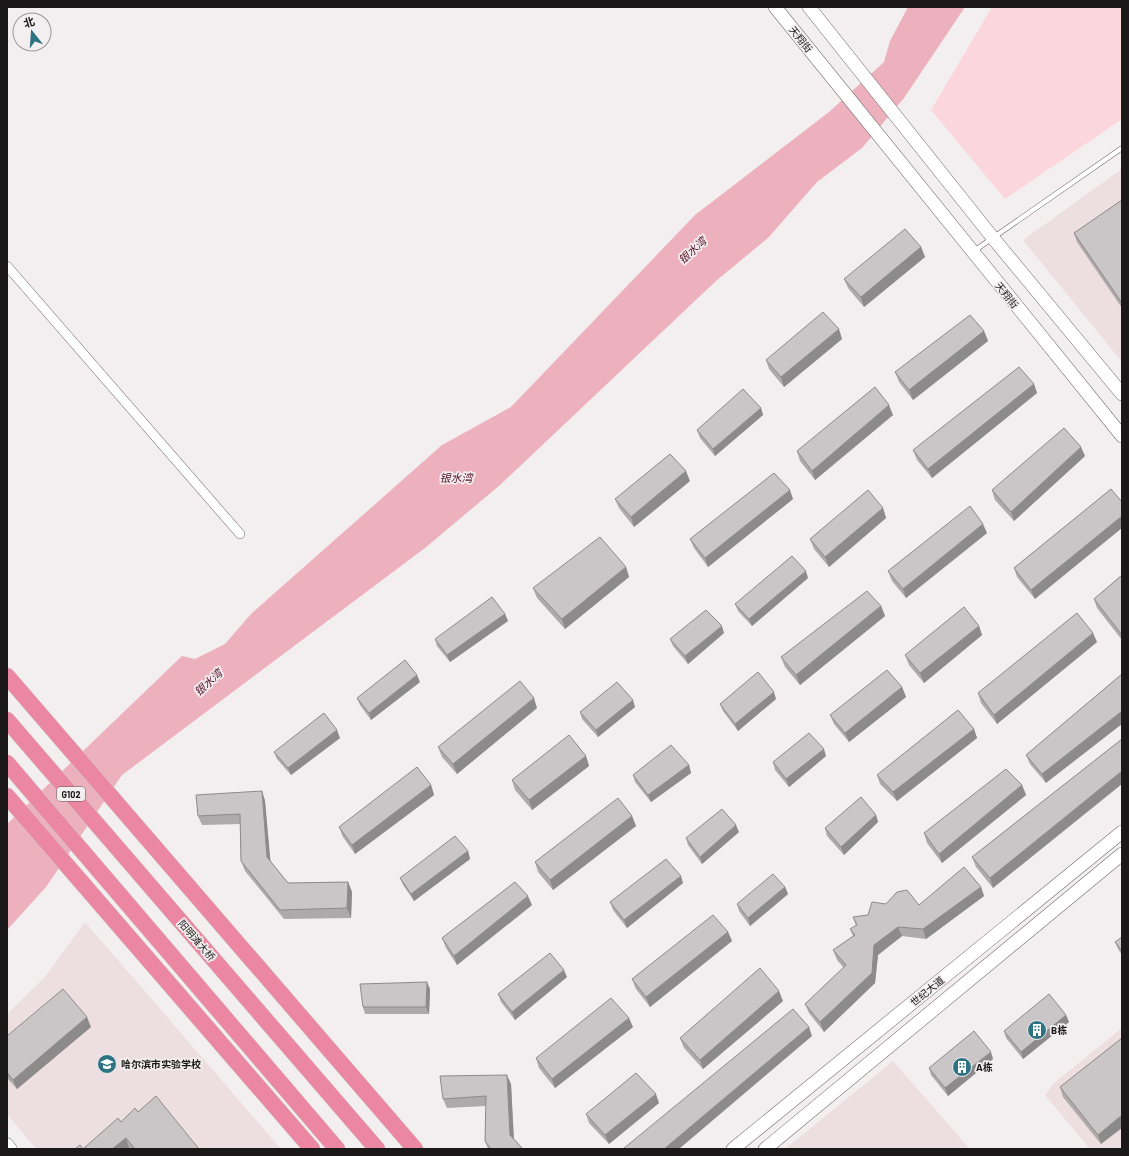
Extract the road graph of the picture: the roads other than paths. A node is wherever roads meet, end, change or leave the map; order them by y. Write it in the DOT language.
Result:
graph roads {
  1 [pos="775,7"];
  2 [pos="809,7"];
  3 [pos="1122,148"];
  4 [pos="993,238"];
  5 [pos="972,252"];
  6 [pos="7,266"];
  7 [pos="1122,394"];
  8 [pos="1122,436"];
  9 [pos="240,534"];
  10 [pos="7,676"];
  11 [pos="12,726"];
  12 [pos="7,763"];
  13 [pos="8,802"];
  14 [pos="1122,832"];
  15 [pos="1122,854"];
  16 [pos="81,888"];
  17 [pos="7,1144"];
  18 [pos="11,1149"];
  19 [pos="302,1149"];
  20 [pos="312,1149"];
  21 [pos="337,1149"];
  22 [pos="377,1149"];
  23 [pos="414,1149"];
  24 [pos="733,1149"];
  25 [pos="765,1149"];
  1 -- 5 [label="main road, 天翔街"];
  2 -- 4 [label="main road"];
  3 -- 4 [label="lane"];
  4 -- 5 [label="lane"];
  4 -- 7 [label="main road"];
  5 -- 8 [label="main road, 天翔街"];
  6 -- 9 [label="street"];
  10 -- 23 [label="highway"];
  11 -- 22 [label="highway, 阳明滩大桥 / G102"];
  12 -- 21 [label="highway, G102"];
  13 -- 16 [label="highway"];
  14 -- 24 [label="main road, 世纪大道"];
  15 -- 25 [label="main road, 世纪大道"];
  16 -- 19 [label="highway"];
  16 -- 20 [label="highway"];
  17 -- 18 [label="street"];
}
